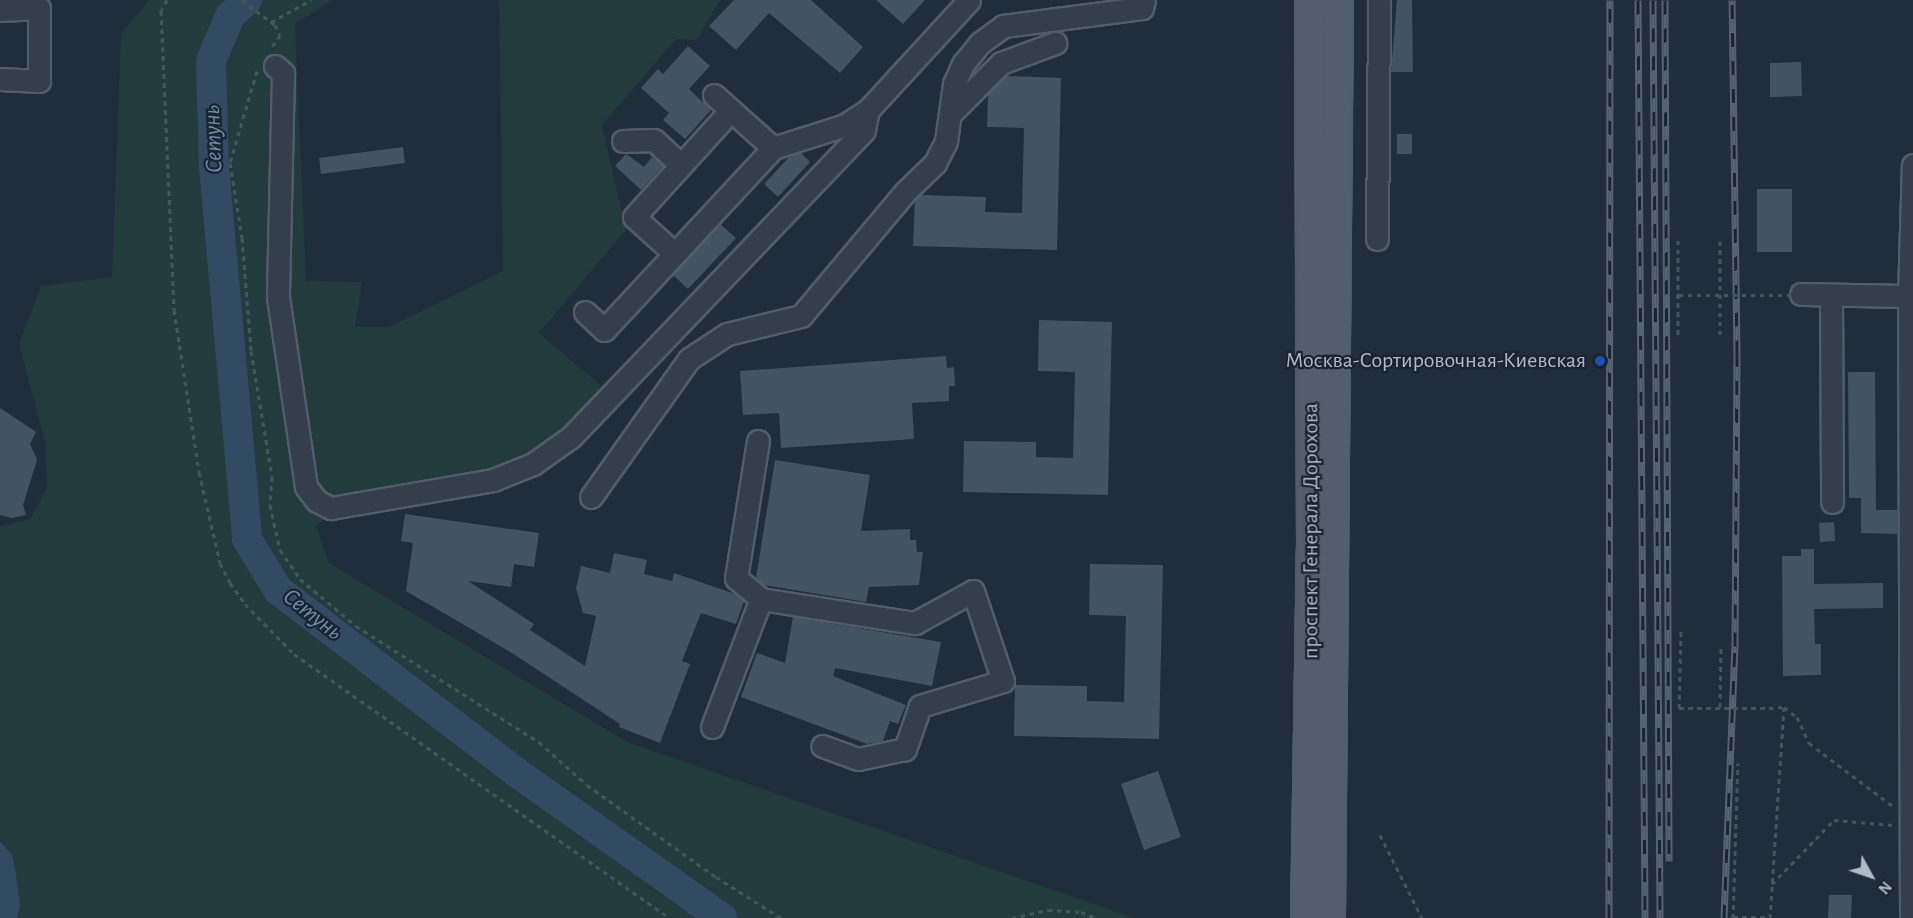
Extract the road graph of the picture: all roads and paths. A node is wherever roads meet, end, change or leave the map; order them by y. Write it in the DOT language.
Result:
graph roads {
  1 [pos="242,0"];
  2 [pos="311,0"];
  3 [pos="969,0"];
  4 [pos="1144,0"];
  5 [pos="1310,0"];
  6 [pos="1338,0"];
  7 [pos="1379,0"];
  8 [pos="0,10"];
  9 [pos="271,22"];
  10 [pos="1055,43"];
  11 [pos="266,63"];
  12 [pos="0,80"];
  13 [pos="714,95"];
  14 [pos="731,110"];
  15 [pos="868,110"];
  16 [pos="950,114"];
  17 [pos="623,141"];
  18 [pos="773,148"];
  19 [pos="681,165"];
  20 [pos="1913,165"];
  21 [pos="1377,239"];
  22 [pos="1678,240"];
  23 [pos="1720,241"];
  24 [pos="675,254"];
  25 [pos="1795,294"];
  26 [pos="1679,295"];
  27 [pos="1720,295"];
  28 [pos="1831,295"];
  29 [pos="1910,296"];
  30 [pos="585,312"];
  31 [pos="1720,335"];
  32 [pos="1678,336"];
  33 [pos="758,441"];
  34 [pos="591,497"];
  35 [pos="1832,502"];
  36 [pos="760,599"];
  37 [pos="1681,631"];
  38 [pos="1721,646"];
  39 [pos="1720,707"];
  40 [pos="1784,707"];
  41 [pos="712,727"];
  42 [pos="822,746"];
  43 [pos="1738,763"];
  44 [pos="1910,829"];
  45 [pos="1380,835"];
  46 [pos="1772,884"];
  47 [pos="1733,917"];
  48 [pos="1770,917"];
  49 [pos="781,918"];
  50 [pos="1012,918"];
  51 [pos="1096,918"];
  52 [pos="1305,918"];
  53 [pos="1330,918"];
  54 [pos="1422,918"];
  55 [pos="1911,918"];
  1 -- 9 [label="path"];
  2 -- 9 [label="path"];
  3 -- 15 [label="street"];
  4 -- 16 [label="street"];
  5 -- 52 [label="main road, проспект Генерала Дорохова"];
  6 -- 53 [label="main road, проспект Генерала Дорохова"];
  7 -- 21 [label="street"];
  8 -- 12 [label="street"];
  9 -- 11 [label="path"];
  10 -- 16 [label="street"];
  11 -- 15 [label="street"];
  11 -- 49 [label="path"];
  13 -- 14 [label="street"];
  14 -- 18 [label="street"];
  14 -- 19 [label="street"];
  15 -- 18 [label="street"];
  16 -- 34 [label="street"];
  17 -- 19 [label="street"];
  18 -- 24 [label="street"];
  19 -- 24 [label="street"];
  20 -- 29 [label="street"];
  22 -- 26 [label="path"];
  23 -- 27 [label="path"];
  24 -- 30 [label="street"];
  25 -- 27 [label="path, bridge"];
  25 -- 28 [label="street"];
  26 -- 27 [label="path, bridge"];
  26 -- 32 [label="path"];
  27 -- 31 [label="path"];
  28 -- 29 [label="street"];
  28 -- 35 [label="street"];
  29 -- 44 [label="street"];
  33 -- 36 [label="street"];
  36 -- 41 [label="street"];
  36 -- 42 [label="street"];
  37 -- 39 [label="path, bridge"];
  38 -- 39 [label="path"];
  39 -- 40 [label="path, bridge"];
  40 -- 44 [label="path"];
  40 -- 46 [label="path"];
  43 -- 47 [label="path"];
  44 -- 46 [label="path"];
  44 -- 55 [label="street"];
  45 -- 54 [label="path"];
  46 -- 48 [label="path"];
  47 -- 48 [label="path"];
  50 -- 51 [label="path"];
}
